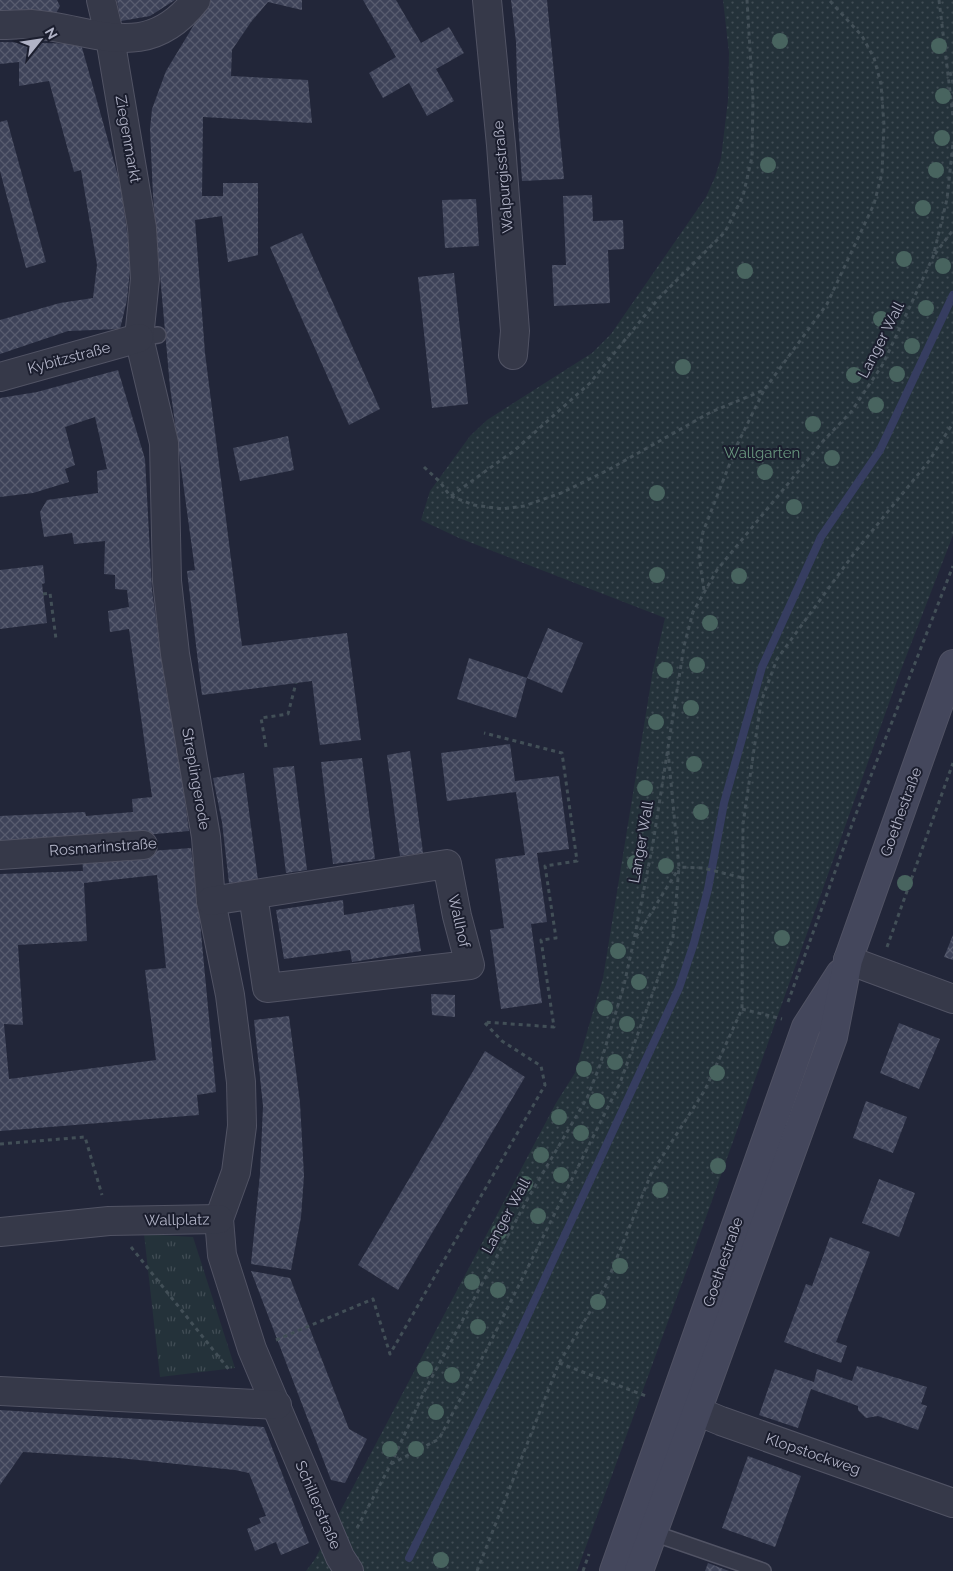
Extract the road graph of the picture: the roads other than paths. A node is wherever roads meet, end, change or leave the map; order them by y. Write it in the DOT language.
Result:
graph roads {
  1 [pos="101,0"];
  2 [pos="196,0"];
  3 [pos="486,0"];
  4 [pos="0,25"];
  5 [pos="110,38"];
  6 [pos="149,337"];
  7 [pos="513,355"];
  8 [pos="0,377"];
  9 [pos="953,664"];
  10 [pos="143,845"];
  11 [pos="0,855"];
  12 [pos="254,894"];
  13 [pos="211,902"];
  14 [pos="848,960"];
  15 [pos="953,999"];
  16 [pos="219,1219"];
  17 [pos="0,1232"];
  18 [pos="0,1391"];
  19 [pos="277,1406"];
  20 [pos="686,1406"];
  21 [pos="289,1438"];
  22 [pos="953,1503"];
  23 [pos="653,1533"];
  24 [pos="344,1564"];
  25 [pos="614,1571"];
  26 [pos="639,1571"];
  27 [pos="763,1571"];
  1 -- 5 [label="street, Ziegenmarkt"];
  2 -- 5 [label="street"];
  3 -- 7 [label="street, Walpurgisstraße"];
  4 -- 5 [label="street"];
  5 -- 6 [label="street, Ziegenmarkt"];
  6 -- 8 [label="street, Kybitzstraße"];
  6 -- 13 [label="street, Streplingerode"];
  9 -- 14 [label="main road, Goethestraße"];
  10 -- 11 [label="street, Rosmarinstraße"];
  12 -- 12 [label="street, Wallhof"];
  12 -- 13 [label="street, Wallhof"];
  13 -- 16 [label="street, Streplingerode"];
  14 -- 15 [label="street"];
  14 -- 20 [label="main road, Goethestraße"];
  16 -- 17 [label="street, Wallplatz"];
  16 -- 19 [label="street, Wallplatz"];
  18 -- 19 [label="street"];
  19 -- 21 [label="street, Wallplatz"];
  20 -- 22 [label="street, Klopstockweg"];
  20 -- 23 [label="main road, Goethestraße"];
  20 -- 25 [label="main road, Goethestraße"];
  21 -- 24 [label="street, Schillerstraße"];
  23 -- 26 [label="main road, Goethestraße"];
  23 -- 27 [label="lane"];
}
